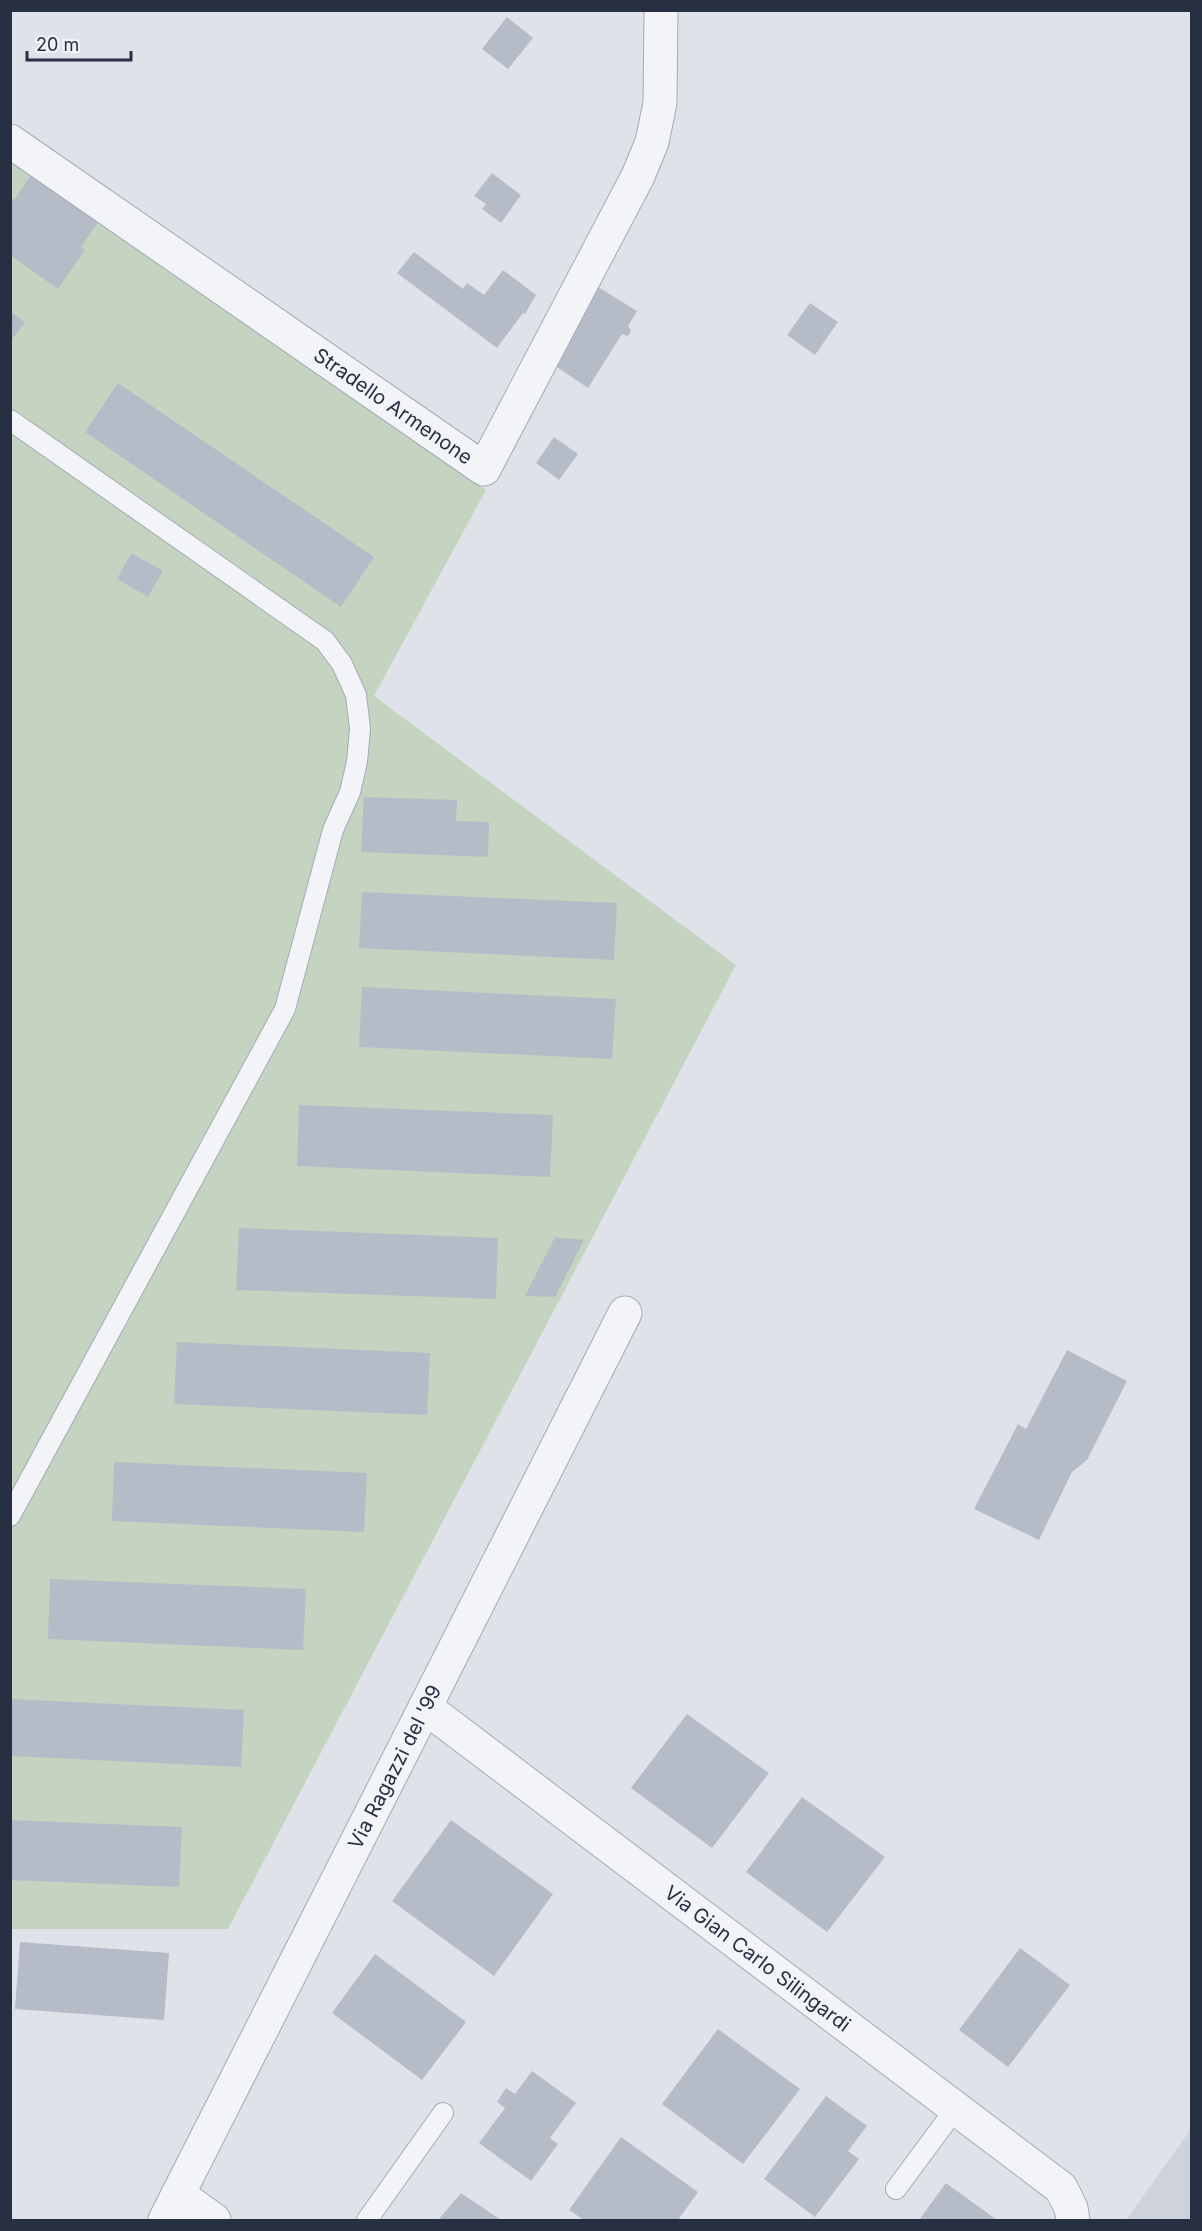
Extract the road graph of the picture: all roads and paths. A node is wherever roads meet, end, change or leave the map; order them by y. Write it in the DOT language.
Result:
graph roads {
  1 [pos="661,10"];
  2 [pos="10,141"];
  3 [pos="10,420"];
  4 [pos="625,1313"];
  5 [pos="10,1516"];
  6 [pos="425,1707"];
  7 [pos="956,2108"];
  8 [pos="443,2113"];
  9 [pos="896,2189"];
  10 [pos="172,2207"];
  11 [pos="214,2220"];
  12 [pos="367,2220"];
  13 [pos="1073,2220"];
  1 -- 2 [label="street, Stradello Armenone"];
  3 -- 5 [label="lane"];
  4 -- 6 [label="street, Via Ragazzi del '99"];
  6 -- 7 [label="street, Via Gian Carlo Silingardi"];
  6 -- 10 [label="street, Via Ragazzi del '99"];
  7 -- 9 [label="lane"];
  7 -- 13 [label="street, Via Gian Carlo Silingardi"];
  8 -- 12 [label="lane"];
  10 -- 11 [label="street"];
}
